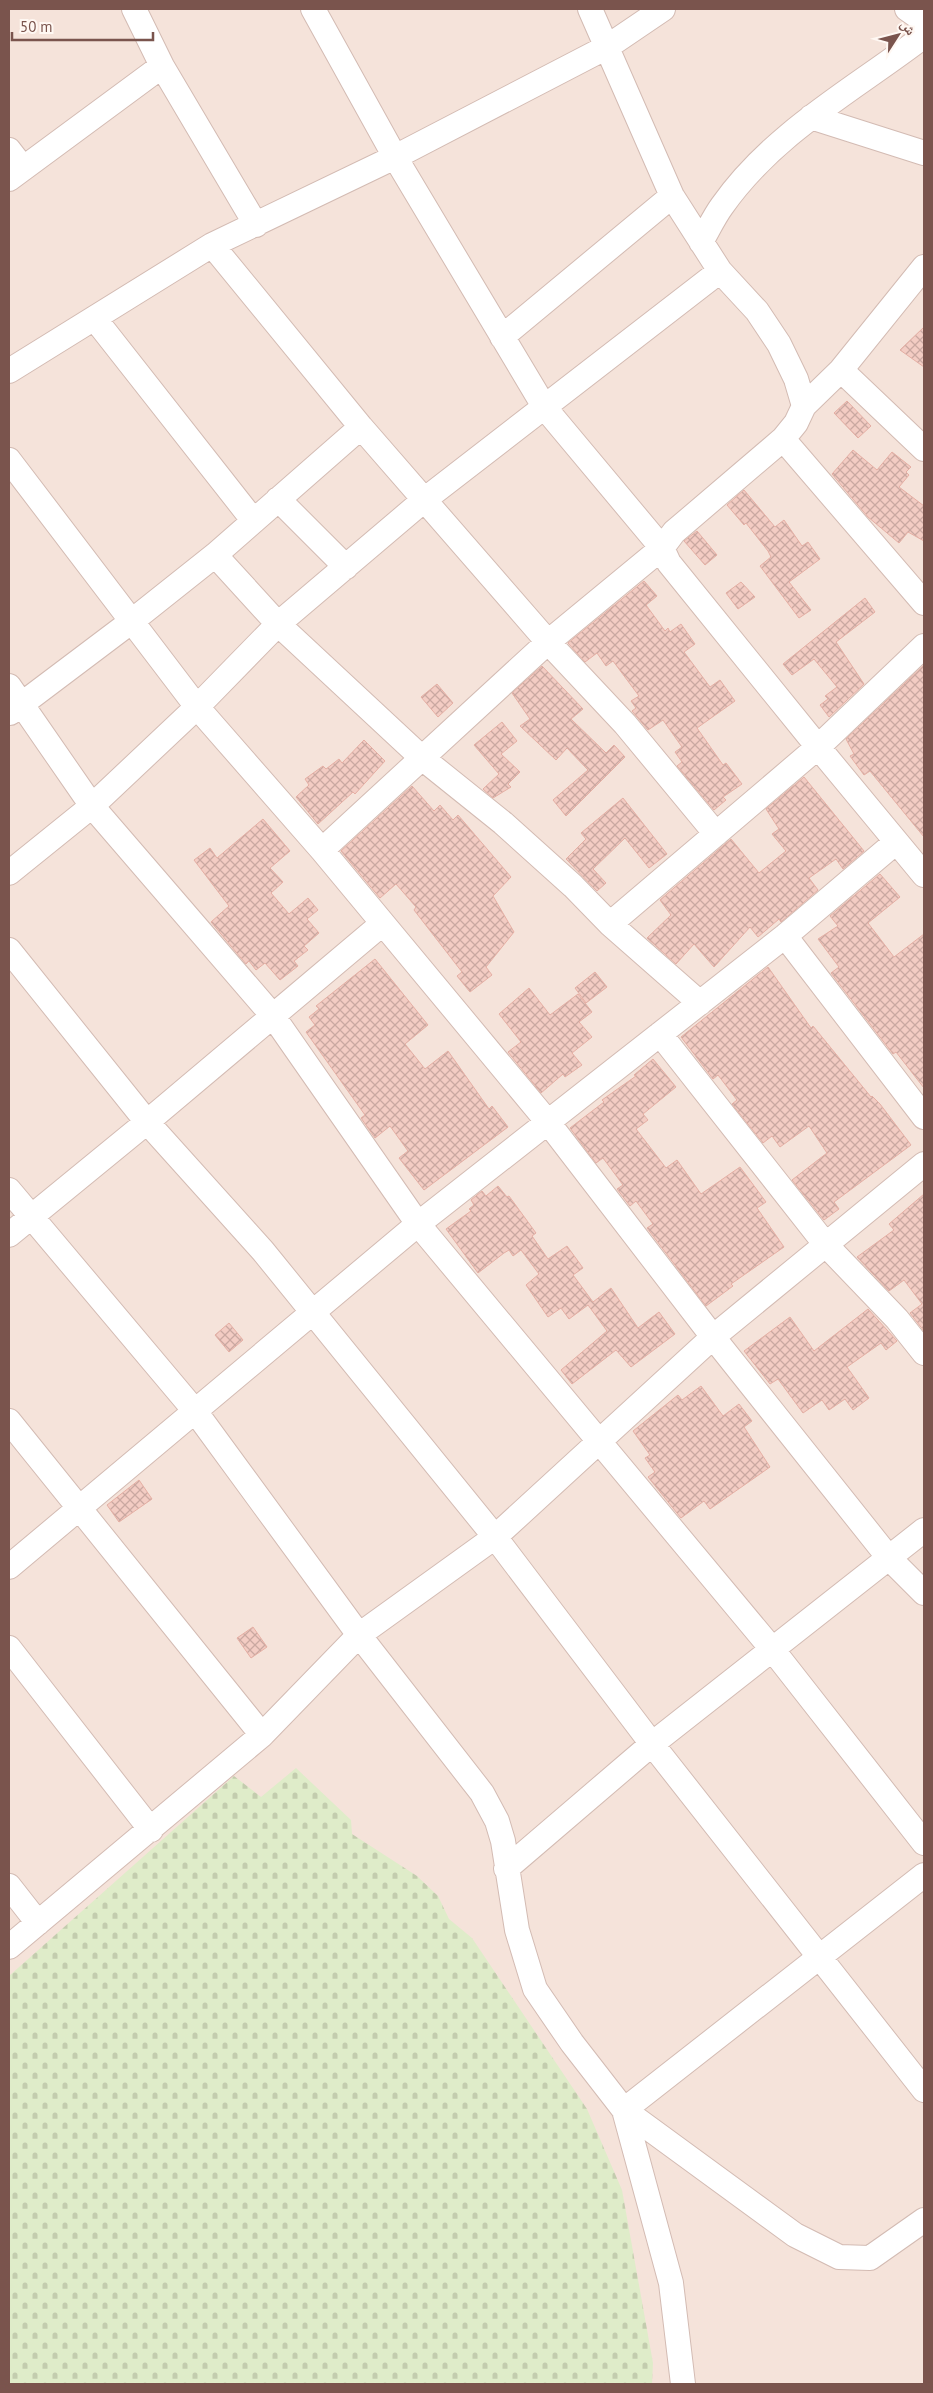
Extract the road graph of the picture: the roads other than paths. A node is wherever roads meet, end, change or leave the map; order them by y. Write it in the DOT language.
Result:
graph roads {
  1 [pos="312,9"];
  2 [pos="590,9"];
  3 [pos="663,9"];
  4 [pos="907,9"];
  5 [pos="142,12"];
  6 [pos="924,21"];
  7 [pos="924,36"];
  8 [pos="607,47"];
  9 [pos="162,66"];
  10 [pos="811,117"];
  11 [pos="924,154"];
  12 [pos="395,157"];
  13 [pos="13,166"];
  14 [pos="672,196"];
  15 [pos="256,225"];
  16 [pos="701,242"];
  17 [pos="212,245"];
  18 [pos="924,267"];
  19 [pos="720,271"];
  20 [pos="95,319"];
  21 [pos="502,337"];
  22 [pos="9,370"];
  23 [pos="841,370"];
  24 [pos="804,406"];
  25 [pos="545,408"];
  26 [pos="361,427"];
  27 [pos="782,439"];
  28 [pos="924,449"];
  29 [pos="9,460"];
  30 [pos="278,498"];
  31 [pos="424,500"];
  32 [pos="253,520"];
  33 [pos="662,548"];
  34 [pos="215,555"];
  35 [pos="346,566"];
  36 [pos="924,603"];
  37 [pos="132,621"];
  38 [pos="278,624"];
  39 [pos="548,642"];
  40 [pos="924,646"];
  41 [pos="13,701"];
  42 [pos="196,707"];
  43 [pos="818,747"];
  44 [pos="422,758"];
  45 [pos="92,806"];
  46 [pos="716,834"];
  47 [pos="896,842"];
  48 [pos="322,850"];
  49 [pos="9,872"];
  50 [pos="924,875"];
  51 [pos="382,924"];
  52 [pos="610,924"];
  53 [pos="784,936"];
  54 [pos="9,950"];
  55 [pos="700,1003"];
  56 [pos="273,1016"];
  57 [pos="660,1034"];
  58 [pos="924,1117"];
  59 [pos="547,1121"];
  60 [pos="147,1122"];
  61 [pos="924,1164"];
  62 [pos="9,1190"];
  63 [pos="30,1217"];
  64 [pos="418,1224"];
  65 [pos="9,1235"];
  66 [pos="826,1245"];
  67 [pos="313,1313"];
  68 [pos="713,1337"];
  69 [pos="924,1353"];
  70 [pos="195,1411"];
  71 [pos="9,1421"];
  72 [pos="597,1441"];
  73 [pos="80,1509"];
  74 [pos="924,1530"];
  75 [pos="495,1536"];
  76 [pos="889,1558"];
  77 [pos="9,1567"];
  78 [pos="924,1593"];
  79 [pos="359,1635"];
  80 [pos="9,1648"];
  81 [pos="772,1649"];
  82 [pos="262,1736"];
  83 [pos="652,1744"];
  84 [pos="151,1830"];
  85 [pos="924,1843"];
  86 [pos="506,1869"];
  87 [pos="924,1874"];
  88 [pos="9,1886"];
  89 [pos="38,1923"];
  90 [pos="9,1947"];
  91 [pos="819,1958"];
  92 [pos="924,2090"];
  93 [pos="624,2110"];
  94 [pos="924,2220"];
  95 [pos="683,2384"];
  1 -- 12 [label="street"];
  2 -- 8 [label="street"];
  3 -- 8 [label="street"];
  4 -- 6 [label="street"];
  5 -- 9 [label="street"];
  7 -- 10 [label="street"];
  8 -- 12 [label="street"];
  8 -- 14 [label="street"];
  9 -- 13 [label="street"];
  9 -- 15 [label="street"];
  10 -- 11 [label="street"];
  10 -- 16 [label="street"];
  12 -- 15 [label="street"];
  12 -- 21 [label="street"];
  14 -- 16 [label="street"];
  14 -- 21 [label="street"];
  15 -- 17 [label="street"];
  16 -- 19 [label="street"];
  17 -- 20 [label="street"];
  17 -- 26 [label="street"];
  18 -- 23 [label="street"];
  19 -- 24 [label="street"];
  19 -- 25 [label="street"];
  20 -- 22 [label="street"];
  20 -- 32 [label="street"];
  21 -- 25 [label="street"];
  23 -- 24 [label="street"];
  23 -- 28 [label="street"];
  24 -- 27 [label="street"];
  25 -- 31 [label="street"];
  25 -- 33 [label="street"];
  26 -- 30 [label="street"];
  26 -- 31 [label="street"];
  27 -- 33 [label="street"];
  27 -- 36 [label="street"];
  29 -- 37 [label="street"];
  30 -- 32 [label="street"];
  30 -- 35 [label="street"];
  31 -- 35 [label="street"];
  31 -- 39 [label="street"];
  32 -- 34 [label="street"];
  33 -- 39 [label="street"];
  33 -- 43 [label="street"];
  34 -- 37 [label="street"];
  34 -- 38 [label="street"];
  35 -- 38 [label="street"];
  37 -- 41 [label="street"];
  37 -- 42 [label="street"];
  38 -- 42 [label="street"];
  38 -- 44 [label="street"];
  39 -- 44 [label="street"];
  39 -- 46 [label="street"];
  40 -- 43 [label="street"];
  41 -- 45 [label="street"];
  42 -- 45 [label="street"];
  42 -- 48 [label="street"];
  43 -- 46 [label="street"];
  43 -- 47 [label="street"];
  44 -- 48 [label="street"];
  44 -- 52 [label="street"];
  45 -- 49 [label="street"];
  45 -- 56 [label="street"];
  46 -- 52 [label="street"];
  47 -- 50 [label="street"];
  47 -- 53 [label="street"];
  48 -- 51 [label="street"];
  51 -- 56 [label="street"];
  51 -- 59 [label="street"];
  52 -- 55 [label="street"];
  53 -- 55 [label="street"];
  53 -- 58 [label="street"];
  54 -- 60 [label="street"];
  55 -- 57 [label="street"];
  56 -- 60 [label="street"];
  56 -- 64 [label="street"];
  57 -- 59 [label="street"];
  57 -- 66 [label="street"];
  59 -- 64 [label="street"];
  59 -- 68 [label="street"];
  60 -- 63 [label="street"];
  60 -- 67 [label="street"];
  61 -- 66 [label="street"];
  62 -- 63 [label="street"];
  63 -- 65 [label="street"];
  63 -- 70 [label="street"];
  64 -- 67 [label="street"];
  64 -- 72 [label="street"];
  66 -- 68 [label="street"];
  66 -- 69 [label="street"];
  67 -- 70 [label="street"];
  67 -- 75 [label="street"];
  68 -- 72 [label="street"];
  68 -- 76 [label="street"];
  70 -- 73 [label="street"];
  70 -- 79 [label="street"];
  71 -- 73 [label="street"];
  72 -- 75 [label="street"];
  72 -- 81 [label="street"];
  73 -- 77 [label="street"];
  73 -- 82 [label="street"];
  74 -- 76 [label="street"];
  75 -- 79 [label="street"];
  75 -- 83 [label="street"];
  76 -- 78 [label="street"];
  76 -- 81 [label="street"];
  79 -- 82 [label="street"];
  79 -- 86 [label="street"];
  80 -- 84 [label="street"];
  81 -- 83 [label="street"];
  81 -- 85 [label="street"];
  82 -- 84 [label="street"];
  83 -- 86 [label="street"];
  83 -- 91 [label="street"];
  84 -- 89 [label="street"];
  86 -- 93 [label="street"];
  87 -- 91 [label="street"];
  88 -- 89 [label="street"];
  89 -- 90 [label="street"];
  91 -- 92 [label="street"];
  91 -- 93 [label="street"];
  93 -- 94 [label="street"];
  93 -- 95 [label="street"];
}
